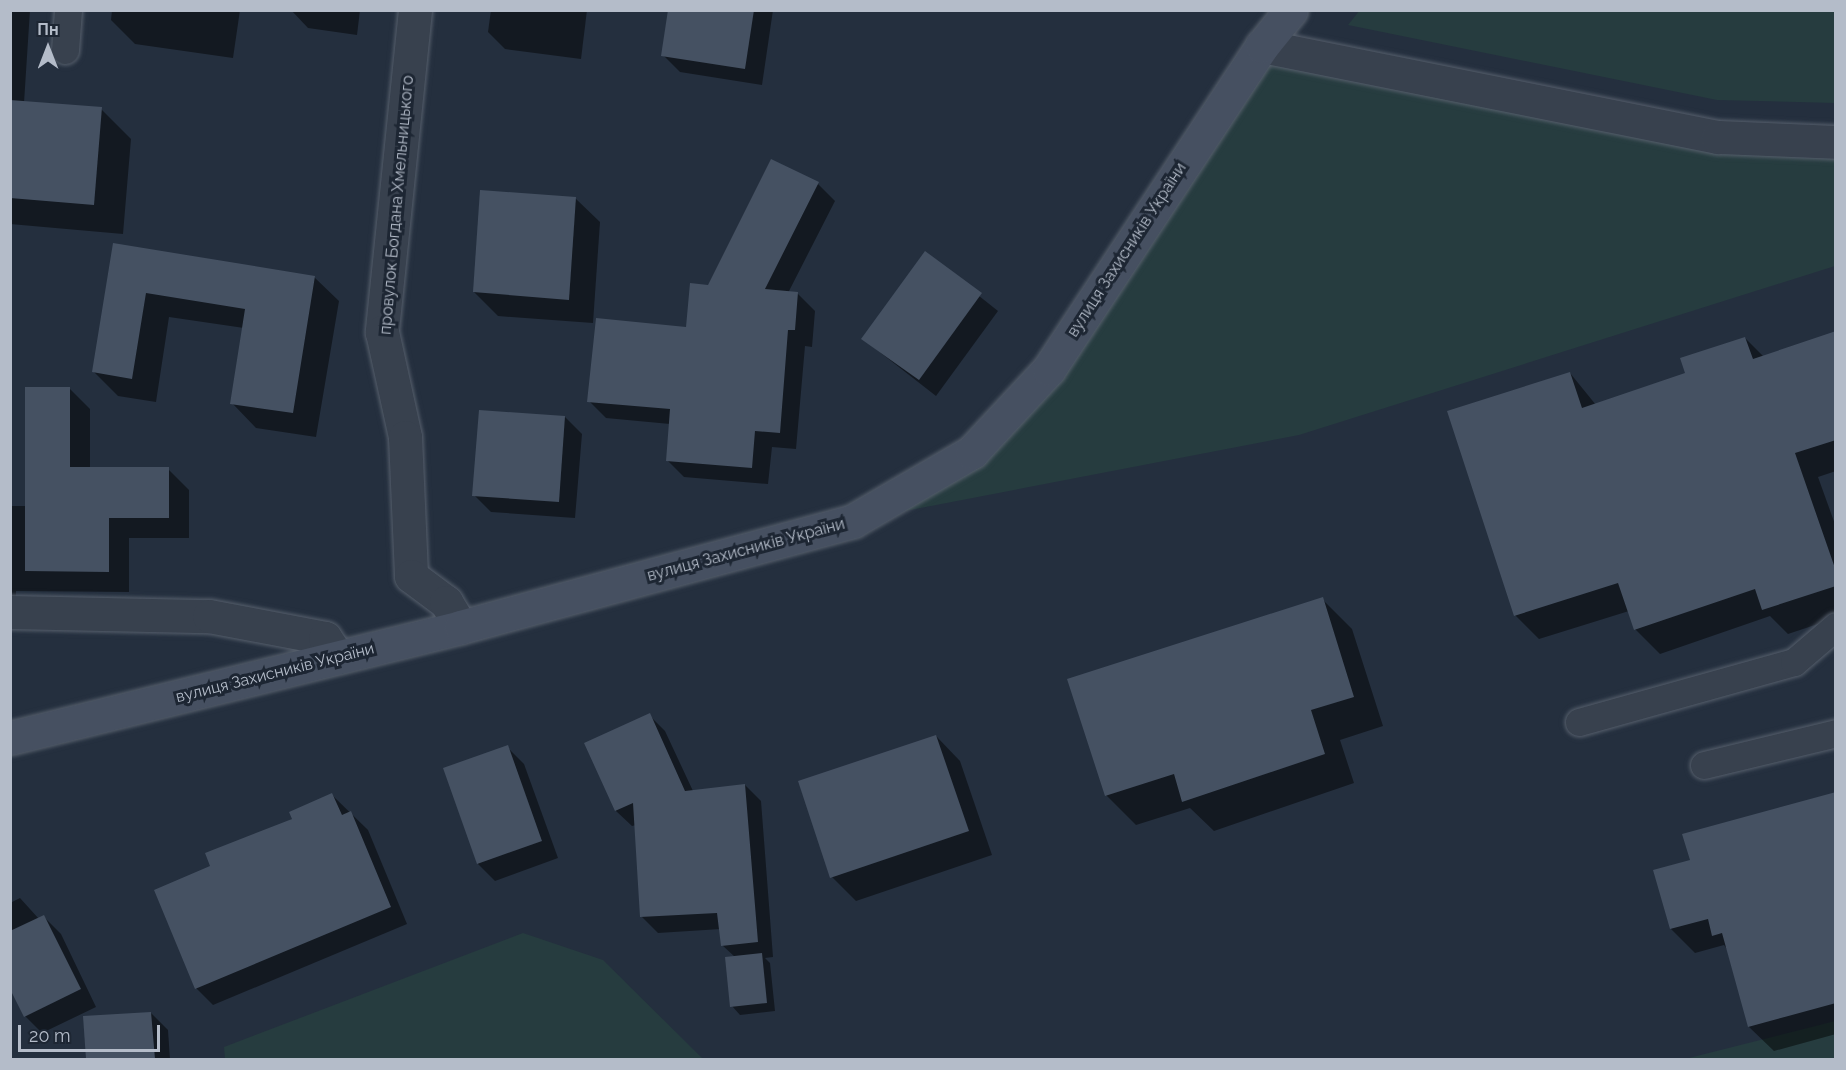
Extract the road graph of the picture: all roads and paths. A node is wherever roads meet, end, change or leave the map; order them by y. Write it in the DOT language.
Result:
graph roads {
  1 [pos="68,10"];
  2 [pos="415,10"];
  3 [pos="1291,10"];
  4 [pos="1262,46"];
  5 [pos="65,50"];
  6 [pos="1836,142"];
  7 [pos="10,612"];
  8 [pos="1836,626"];
  9 [pos="461,627"];
  10 [pos="338,657"];
  11 [pos="1579,722"];
  12 [pos="1836,734"];
  13 [pos="10,738"];
  14 [pos="1704,765"];
  1 -- 5 [label="lane"];
  2 -- 9 [label="street, провулок Богдана Хмельницького"];
  3 -- 4 [label="street, вулиця Захисників України"];
  4 -- 6 [label="street"];
  4 -- 9 [label="street, вулиця Захисників України"];
  7 -- 10 [label="street"];
  8 -- 11 [label="lane"];
  9 -- 10 [label="street, вулиця Захисників України"];
  10 -- 13 [label="street, вулиця Захисників України"];
  12 -- 14 [label="lane"];
}
